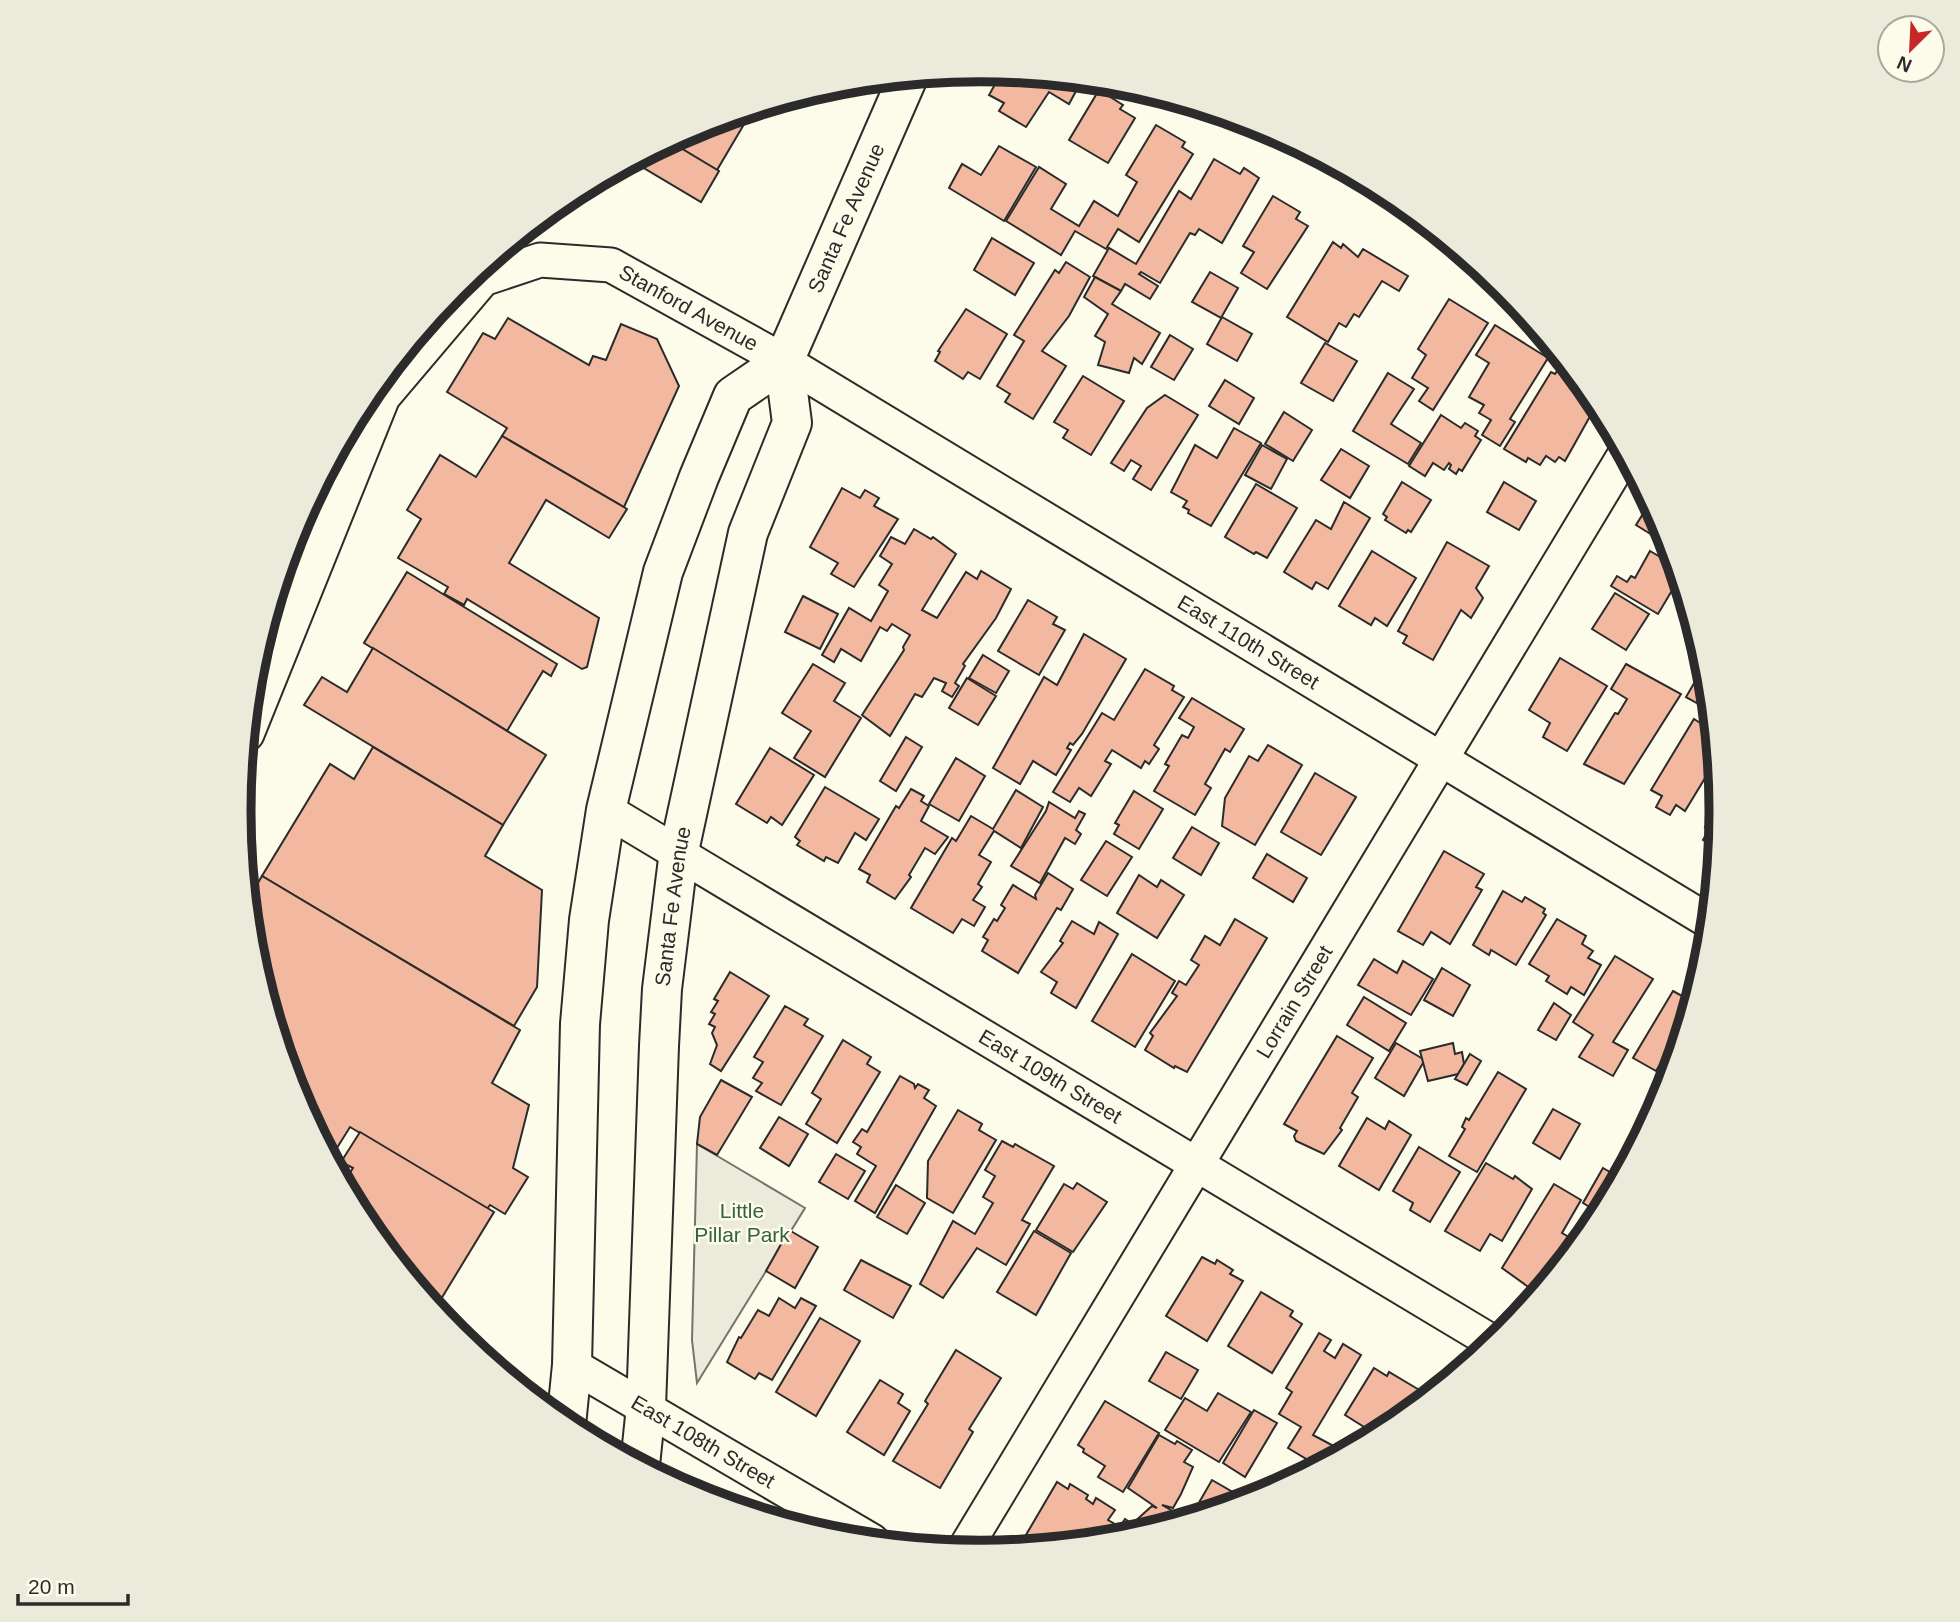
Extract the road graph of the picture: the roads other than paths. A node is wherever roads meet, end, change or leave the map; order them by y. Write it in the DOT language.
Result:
graph roads {
  1 [pos="904,86"];
  2 [pos="483,279"];
  3 [pos="483,279"];
  4 [pos="784,361"];
  5 [pos="1620,463"];
  6 [pos="259,704"];
  7 [pos="1442,760"];
  8 [pos="606,810"];
  9 [pos="679,851"];
  10 [pos="1701,917"];
  11 [pos="1198,1164"];
  12 [pos="1484,1337"];
  13 [pos="572,1365"];
  14 [pos="646,1407"];
  15 [pos="567,1412"];
  16 [pos="641,1456"];
  17 [pos="850,1528"];
  18 [pos="970,1540"];
  1 -- 4 [label="street, Santa Fe Avenue"];
  2 -- 6 [label="street, Stanford Avenue"];
  3 -- 4 [label="street, Stanford Avenue"];
  4 -- 7 [label="street, East 110th Street"];
  4 -- 8 [label="street"];
  4 -- 9 [label="street, Santa Fe Avenue"];
  5 -- 7 [label="street, Lorrain Street"];
  7 -- 10 [label="street, East 110th Street"];
  7 -- 11 [label="street, Lorrain Street"];
  8 -- 9 [label="street, East 109th Street"];
  8 -- 13 [label="street"];
  9 -- 11 [label="street, East 109th Street"];
  9 -- 14 [label="street, Santa Fe Avenue"];
  11 -- 12 [label="street, East 109th Street"];
  11 -- 18 [label="street, Lorrain Street"];
  13 -- 14 [label="street, East 108th Street"];
  13 -- 15 [label="street"];
  14 -- 16 [label="street, Santa Fe Avenue"];
  14 -- 17 [label="street, East 108th Street"];
}
